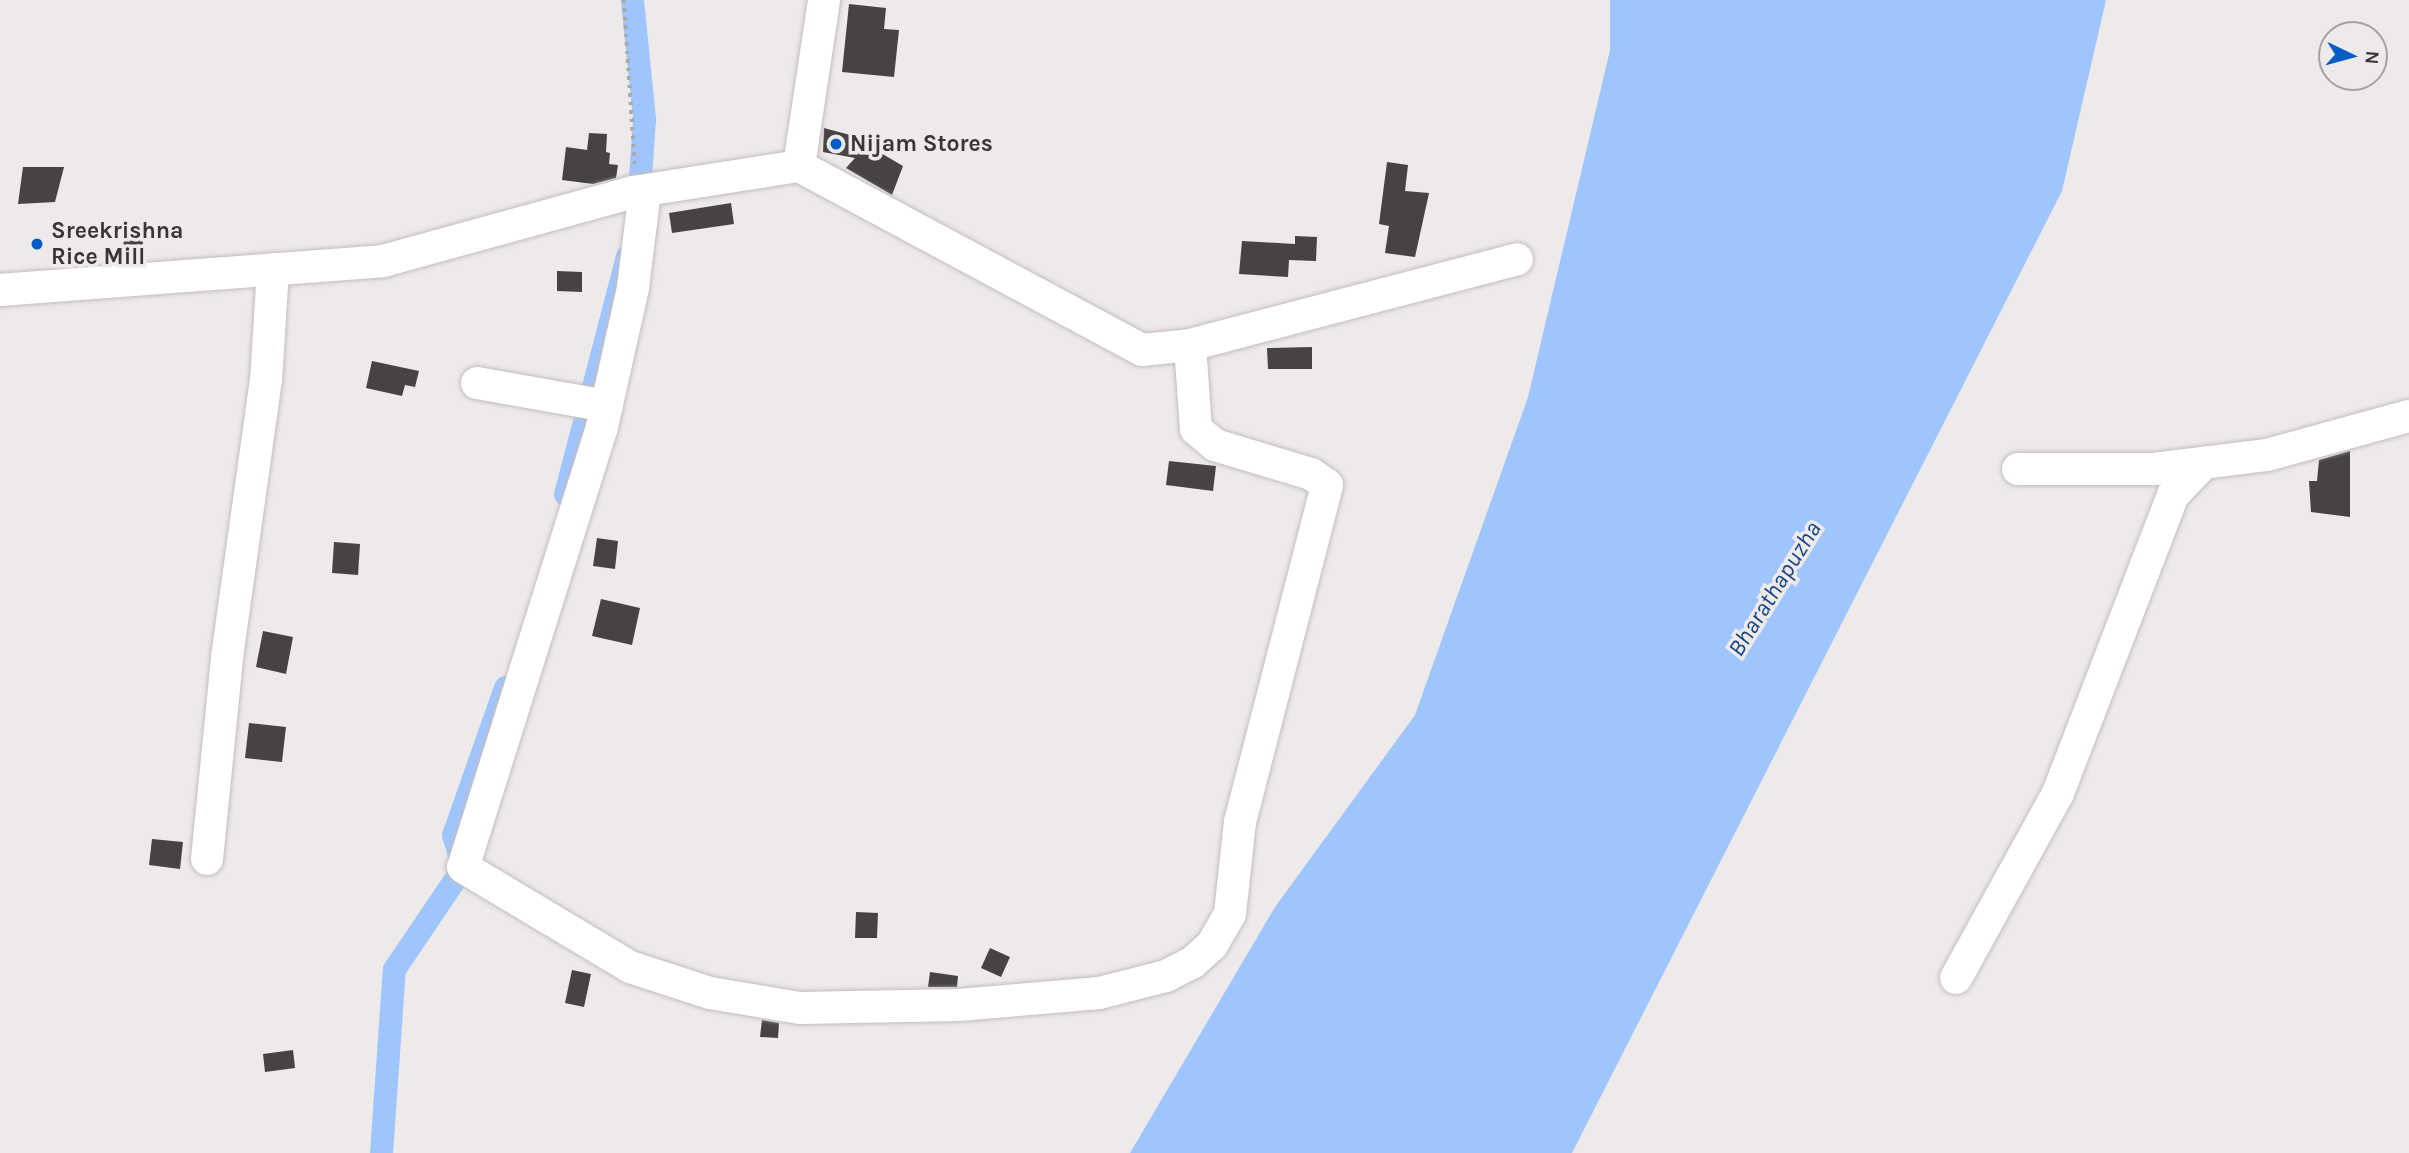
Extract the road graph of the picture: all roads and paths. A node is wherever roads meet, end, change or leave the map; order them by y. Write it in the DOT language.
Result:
graph roads {
  1 [pos="624,0"];
  2 [pos="824,0"];
  3 [pos="799,166"];
  4 [pos="639,192"];
  5 [pos="1517,259"];
  6 [pos="273,269"];
  7 [pos="0,290"];
  8 [pos="1190,345"];
  9 [pos="477,383"];
  10 [pos="607,406"];
  11 [pos="2409,416"];
  12 [pos="2204,463"];
  13 [pos="2018,469"];
  14 [pos="207,859"];
  15 [pos="1956,978"];
  1 -- 4 [label="path"];
  2 -- 3 [label="street"];
  3 -- 4 [label="street"];
  3 -- 8 [label="street"];
  4 -- 6 [label="street"];
  4 -- 10 [label="street"];
  5 -- 8 [label="street"];
  6 -- 7 [label="street"];
  6 -- 14 [label="street"];
  8 -- 10 [label="street"];
  9 -- 10 [label="street"];
  11 -- 12 [label="street"];
  12 -- 13 [label="street"];
  12 -- 15 [label="street"];
}
